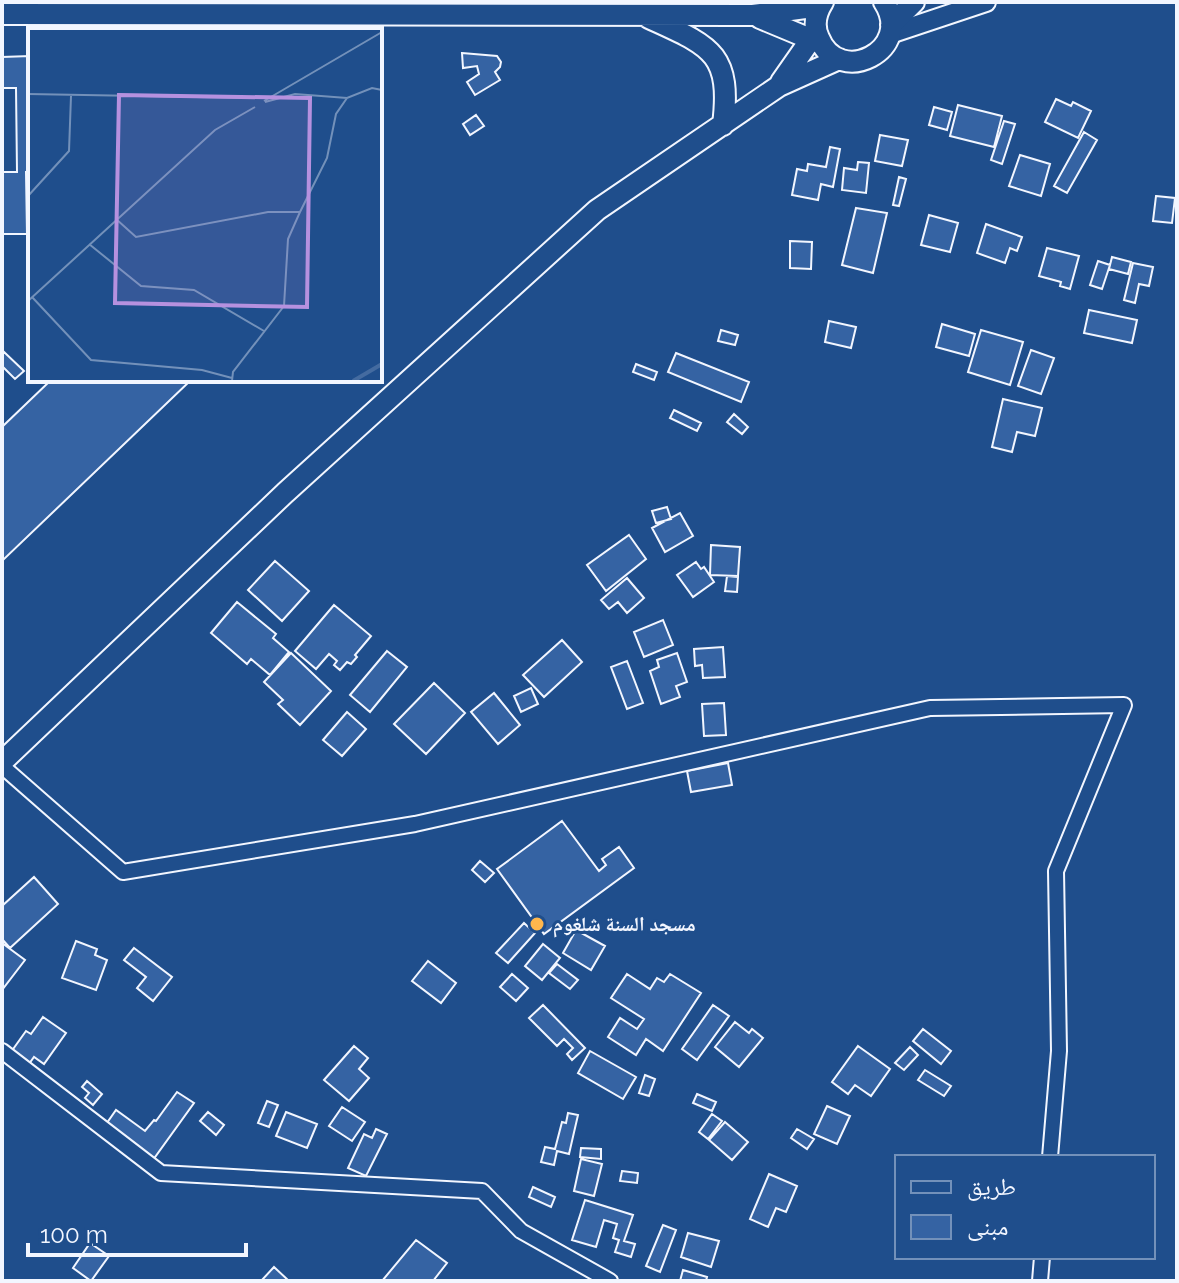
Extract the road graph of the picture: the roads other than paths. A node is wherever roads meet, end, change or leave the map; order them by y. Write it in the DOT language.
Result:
graph roads {
  1 [pos="884,2"];
  2 [pos="914,2"];
  3 [pos="986,2"];
  4 [pos="822,4"];
  5 [pos="2,14"];
  6 [pos="643,15"];
  7 [pos="753,15"];
  8 [pos="891,30"];
  9 [pos="816,38"];
  10 [pos="839,59"];
  11 [pos="779,86"];
  12 [pos="723,125"];
  13 [pos="2,764"];
  14 [pos="2,1051"];
  15 [pos="1050,1155"];
  16 [pos="1042,1259"];
  17 [pos="610,1281"];
  18 [pos="1040,1281"];
  1 -- 8 [label="main road"];
  2 -- 8 [label="main road"];
  3 -- 8 [label="main road"];
  4 -- 7 [label="main road"];
  4 -- 9 [label="main road"];
  5 -- 6 [label="main road"];
  6 -- 7 [label="main road"];
  6 -- 12 [label="main road"];
  7 -- 9 [label="main road"];
  8 -- 10 [label="main road"];
  9 -- 10 [label="main road"];
  9 -- 11 [label="main road"];
  10 -- 11 [label="main road"];
  11 -- 12 [label="main road"];
  12 -- 13 [label="main road"];
  13 -- 15 [label="street"];
  14 -- 17 [label="street"];
  16 -- 18 [label="street"];
}
